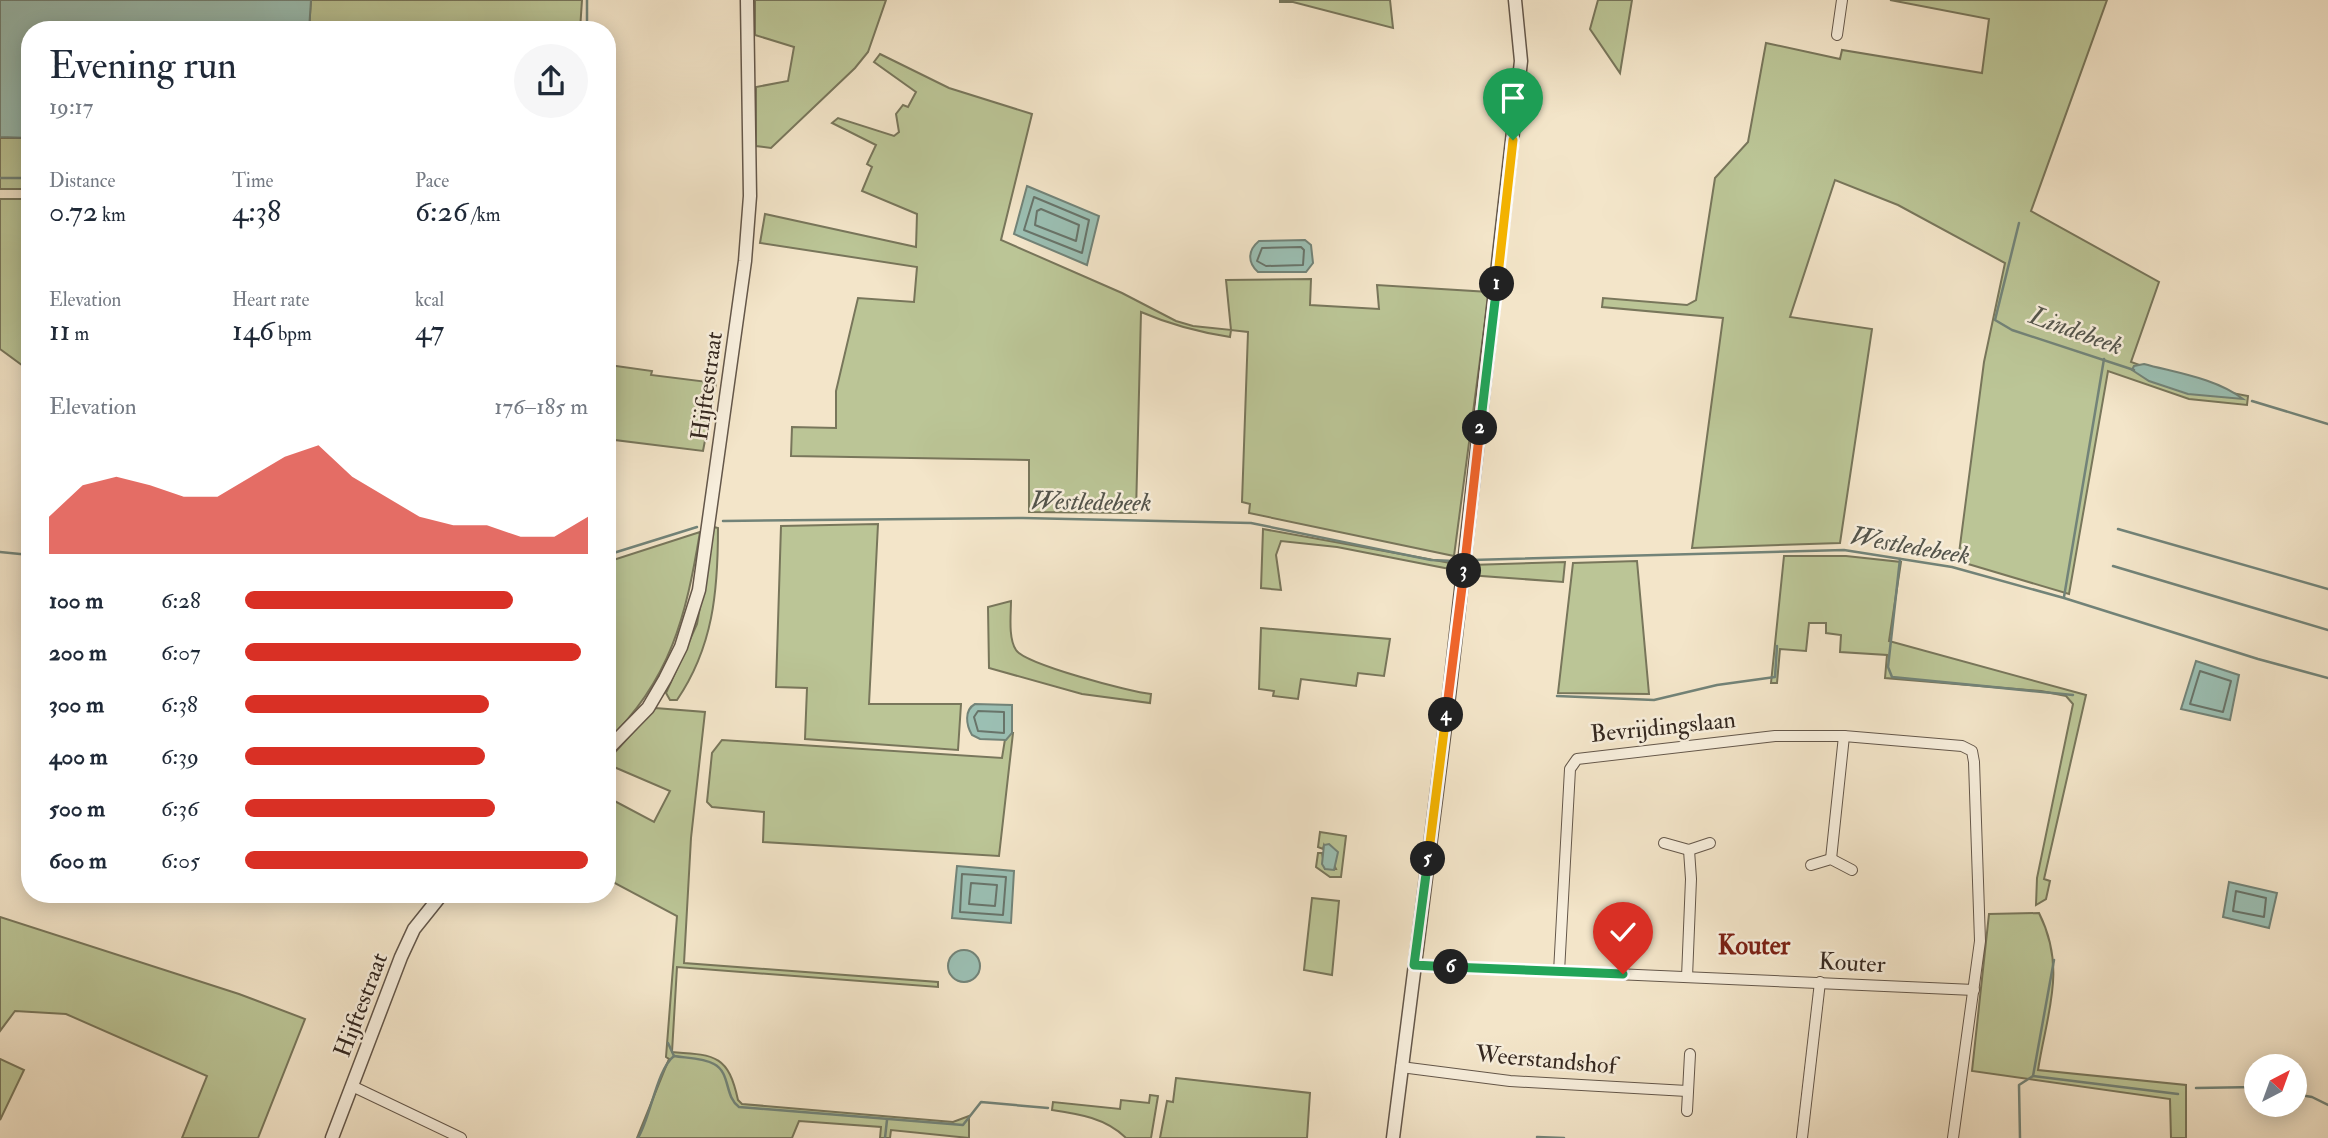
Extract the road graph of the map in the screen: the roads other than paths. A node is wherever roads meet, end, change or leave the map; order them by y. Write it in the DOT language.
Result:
graph roads {
  1 [pos="747,0"];
  2 [pos="1515,0"];
  3 [pos="1842,0"];
  4 [pos="1837,35"];
  5 [pos="1844,736"];
  6 [pos="616,741"];
  7 [pos="1710,843"];
  8 [pos="1664,844"];
  9 [pos="1689,850"];
  10 [pos="1831,859"];
  11 [pos="1811,865"];
  12 [pos="1852,870"];
  13 [pos="435,903"];
  14 [pos="1414,965"];
  15 [pos="1559,972"];
  16 [pos="1687,976"];
  17 [pos="1820,982"];
  18 [pos="1974,990"];
  19 [pos="1690,1054"];
  20 [pos="1401,1067"];
  21 [pos="352,1086"];
  22 [pos="1687,1091"];
  23 [pos="1687,1111"];
  24 [pos="332,1138"];
  25 [pos="460,1138"];
  26 [pos="1393,1138"];
  27 [pos="1802,1138"];
  28 [pos="1953,1138"];
  1 -- 6 [label="street, Hijftestraat"];
  2 -- 14 [label="street"];
  3 -- 4 [label="street"];
  5 -- 10 [label="street"];
  5 -- 15 [label="street, Bevrijdingslaan"];
  5 -- 18 [label="street, Bevrijdingslaan"];
  7 -- 9 [label="street"];
  8 -- 9 [label="street"];
  9 -- 16 [label="street"];
  10 -- 11 [label="street"];
  10 -- 12 [label="street"];
  13 -- 21 [label="street, Hijftestraat"];
  14 -- 15 [label="street, Kouter"];
  14 -- 20 [label="street"];
  15 -- 16 [label="street, Kouter"];
  16 -- 17 [label="street, Kouter"];
  17 -- 18 [label="street, Kouter"];
  17 -- 27 [label="street"];
  18 -- 28 [label="street"];
  19 -- 22 [label="street"];
  20 -- 22 [label="street, Weerstandshof"];
  20 -- 26 [label="street"];
  21 -- 24 [label="street, Hijftestraat"];
  21 -- 25 [label="street"];
  22 -- 23 [label="street"];
}
